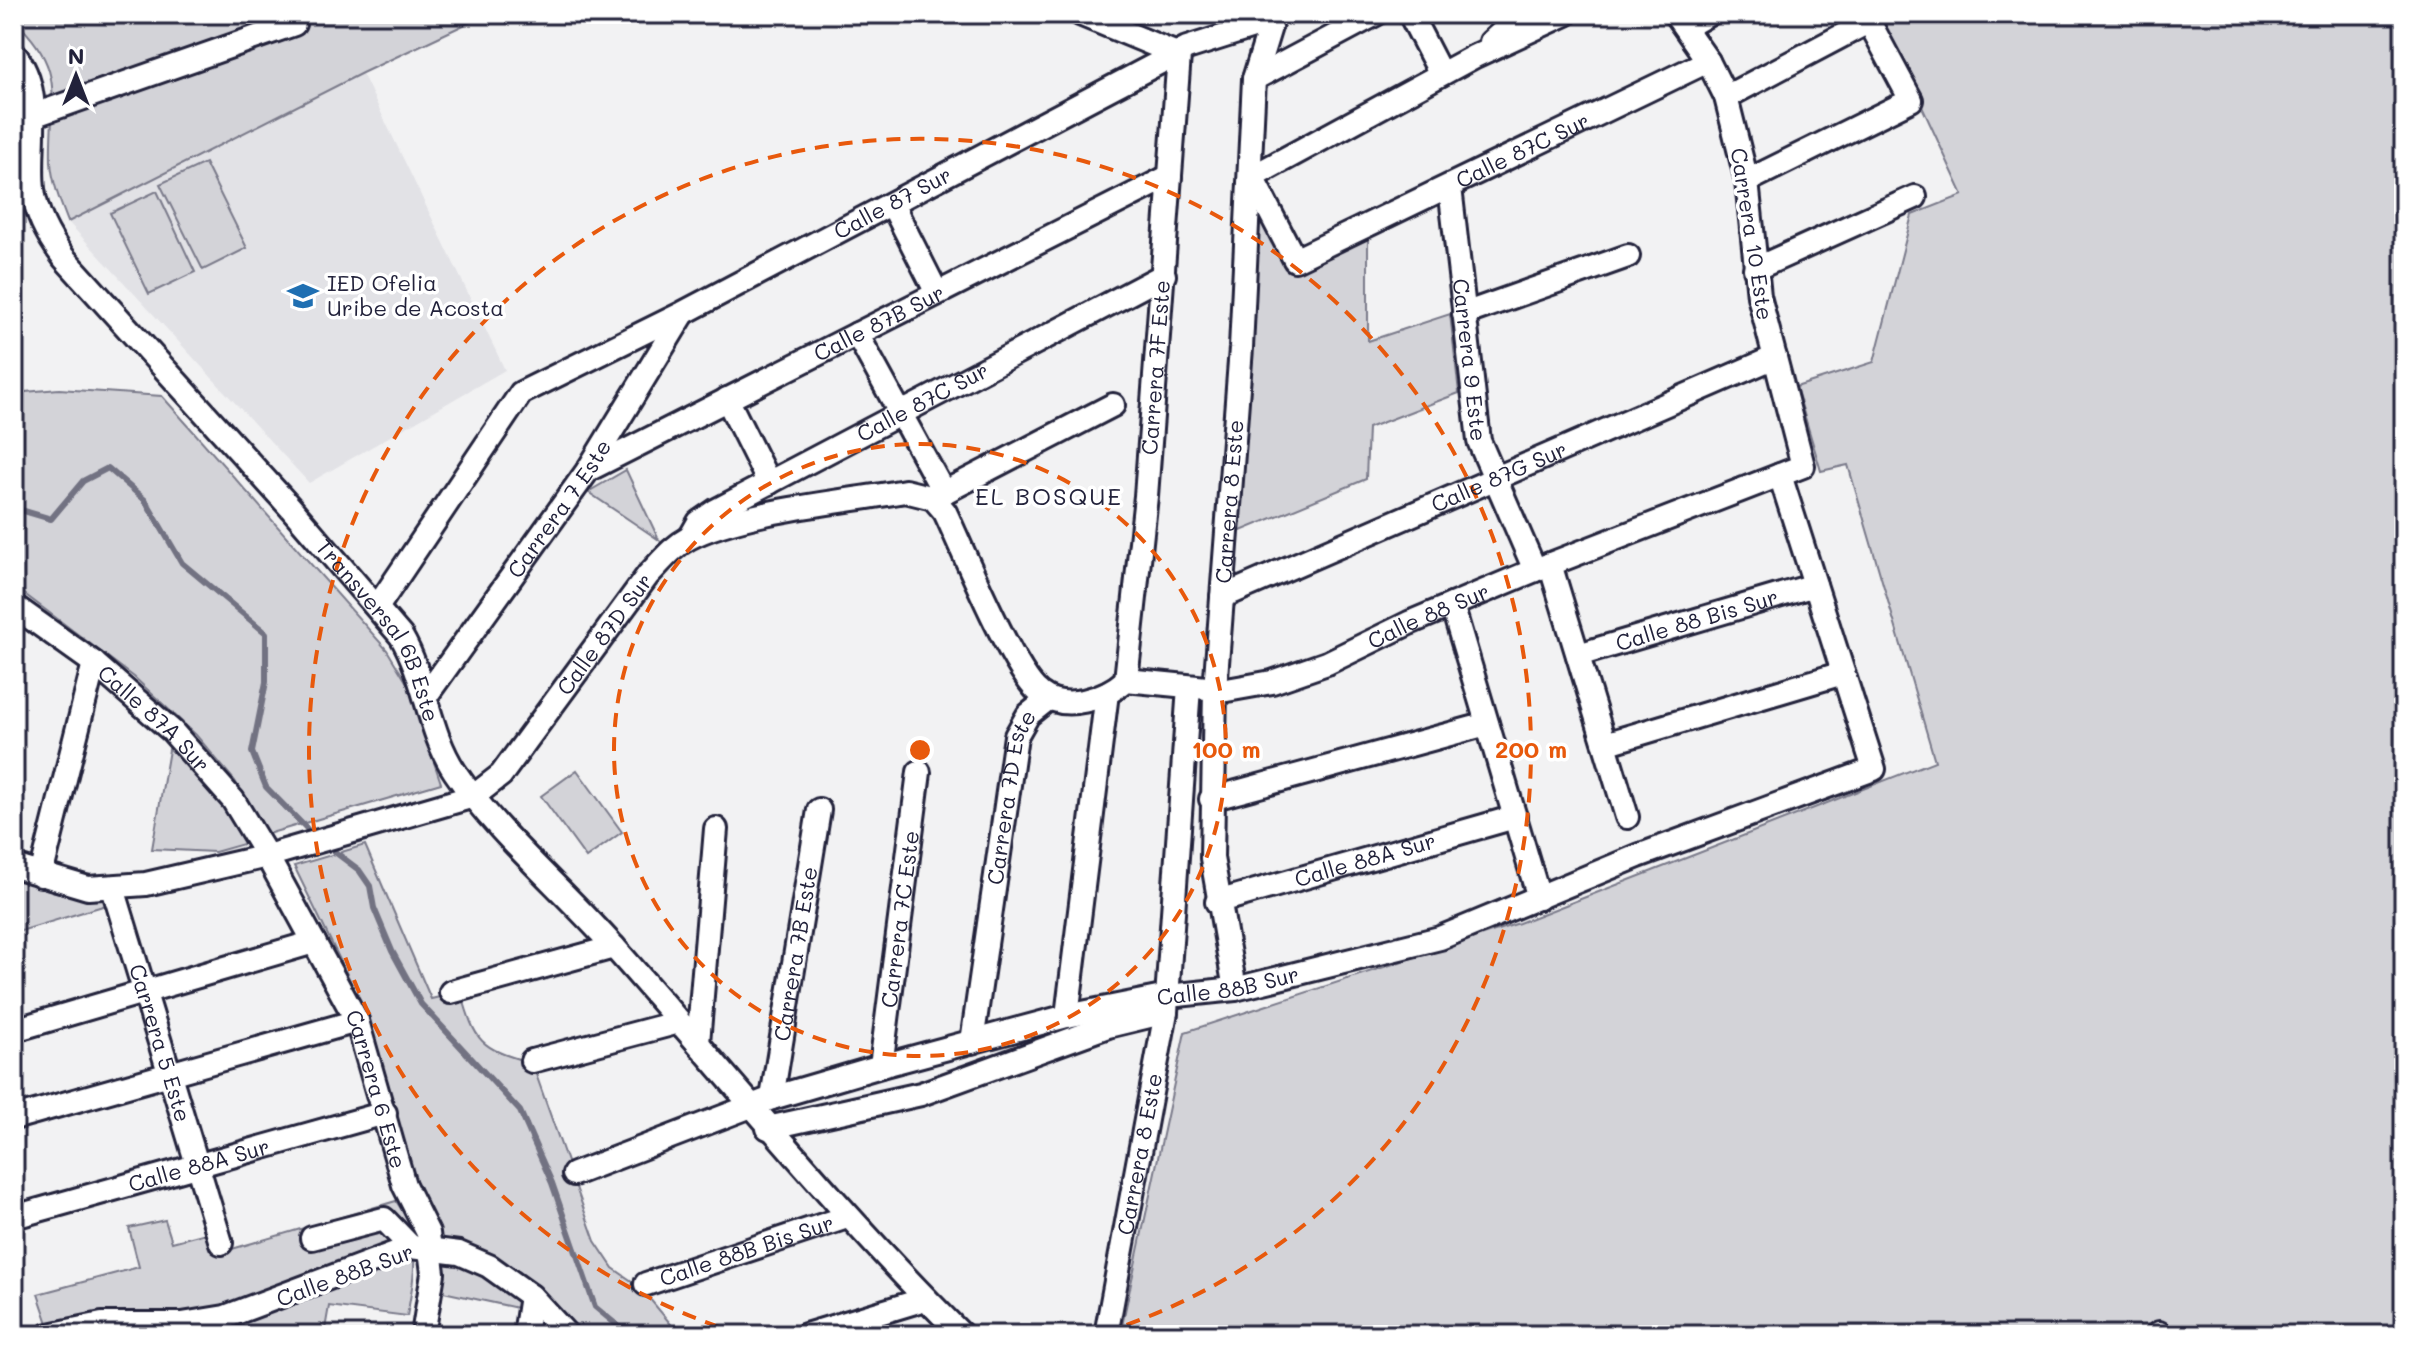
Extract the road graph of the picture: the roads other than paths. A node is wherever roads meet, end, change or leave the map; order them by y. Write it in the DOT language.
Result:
graph roads {
  1 [pos="1080,14"];
  2 [pos="1376,14"];
  3 [pos="1410,14"];
  4 [pos="1522,14"];
  5 [pos="1566,14"];
  6 [pos="1709,14"];
  7 [pos="1271,18"];
  8 [pos="1867,18"];
  9 [pos="1680,21"];
  10 [pos="294,24"];
  11 [pos="14,54"];
  12 [pos="1179,55"];
  13 [pos="1475,56"];
  14 [pos="1708,61"];
  15 [pos="1441,74"];
  16 [pos="1254,79"];
  17 [pos="1726,97"];
  18 [pos="32,116"];
  19 [pos="1170,176"];
  20 [pos="1251,177"];
  21 [pos="1747,181"];
  22 [pos="1450,187"];
  23 [pos="1915,197"];
  24 [pos="892,204"];
  25 [pos="1628,256"];
  26 [pos="1755,269"];
  27 [pos="1164,275"];
  28 [pos="937,293"];
  29 [pos="683,313"];
  30 [pos="1464,314"];
  31 [pos="857,334"];
  32 [pos="1775,357"];
  33 [pos="727,399"];
  34 [pos="1113,405"];
  35 [pos="900,413"];
  36 [pos="1803,466"];
  37 [pos="588,470"];
  38 [pos="1780,475"];
  39 [pos="1495,478"];
  40 [pos="769,483"];
  41 [pos="938,496"];
  42 [pos="690,537"];
  43 [pos="1542,567"];
  44 [pos="1815,585"];
  45 [pos="1222,597"];
  46 [pos="1452,605"];
  47 [pos="378,606"];
  48 [pos="16,607"];
  49 [pos="14,631"];
  50 [pos="1578,655"];
  51 [pos="94,663"];
  52 [pos="1843,673"];
  53 [pos="1116,686"];
  54 [pos="1189,687"];
  55 [pos="1215,690"];
  56 [pos="426,696"];
  57 [pos="1048,699"];
  58 [pos="1487,724"];
  59 [pos="1605,744"];
  60 [pos="919,772"];
  61 [pos="474,796"];
  62 [pos="1211,799"];
  63 [pos="819,810"];
  64 [pos="1515,817"];
  65 [pos="1627,817"];
  66 [pos="716,829"];
  67 [pos="267,856"];
  68 [pos="14,866"];
  69 [pos="41,875"];
  70 [pos="113,888"];
  71 [pos="1539,898"];
  72 [pos="1217,902"];
  73 [pos="314,942"];
  74 [pos="614,947"];
  75 [pos="1235,989"];
  76 [pos="451,992"];
  77 [pos="146,993"];
  78 [pos="1167,1004"];
  79 [pos="1067,1016"];
  80 [pos="357,1021"];
  81 [pos="679,1022"];
  82 [pos="14,1030"];
  83 [pos="972,1042"];
  84 [pos="698,1043"];
  85 [pos="532,1061"];
  86 [pos="881,1066"];
  87 [pos="170,1073"];
  88 [pos="772,1098"];
  89 [pos="750,1107"];
  90 [pos="385,1113"];
  91 [pos="14,1118"];
  92 [pos="768,1128"];
  93 [pos="199,1165"];
  94 [pos="574,1174"];
  95 [pos="14,1217"];
  96 [pos="847,1217"];
  97 [pos="312,1238"];
  98 [pos="221,1243"];
  99 [pos="422,1247"];
  100 [pos="646,1284"];
  101 [pos="531,1296"];
  102 [pos="925,1299"];
  103 [pos="223,1326"];
  104 [pos="123,1329"];
  105 [pos="49,1335"];
  106 [pos="423,1335"];
  107 [pos="525,1335"];
  108 [pos="567,1335"];
  109 [pos="806,1335"];
  110 [pos="962,1335"];
  111 [pos="1106,1335"];
  1 -- 12 [label="street"];
  2 -- 16 [label="street"];
  3 -- 15 [label="street"];
  4 -- 13 [label="street"];
  5 -- 13 [label="street"];
  6 -- 9 [label="street"];
  7 -- 12 [label="street, Calle 87 Sur"];
  7 -- 16 [label="street, Carrera 8 Este"];
  8 -- 17 [label="street"];
  8 -- 21 [label="street"];
  9 -- 14 [label="street, Carrera 10 Este"];
  10 -- 18 [label="street"];
  11 -- 18 [label="street, Transversal 6B Este"];
  12 -- 19 [label="street, Carrera 7F Este"];
  12 -- 24 [label="street, Calle 87 Sur"];
  13 -- 15 [label="street"];
  14 -- 17 [label="street, Carrera 10 Este"];
  14 -- 22 [label="street, Calle 87C Sur"];
  15 -- 20 [label="street"];
  16 -- 20 [label="street, Carrera 8 Este"];
  17 -- 21 [label="street, Carrera 10 Este"];
  18 -- 47 [label="street, Transversal 6B Este"];
  19 -- 27 [label="street, Carrera 7F Este"];
  19 -- 28 [label="street, Calle 87B Sur"];
  20 -- 22 [label="street, Calle 87C Sur"];
  20 -- 45 [label="street, Carrera 8 Este"];
  21 -- 26 [label="street, Carrera 10 Este"];
  22 -- 30 [label="street, Carrera 9 Este"];
  23 -- 26 [label="street"];
  24 -- 28 [label="street"];
  24 -- 29 [label="street, Calle 87 Sur"];
  25 -- 30 [label="street"];
  26 -- 32 [label="street, Carrera 10 Este"];
  27 -- 35 [label="street, Calle 87C Sur"];
  27 -- 53 [label="street, Carrera 7F Este"];
  28 -- 31 [label="street, Calle 87B Sur"];
  29 -- 37 [label="street, Carrera 7 Este"];
  29 -- 47 [label="street, Calle 87 Sur"];
  30 -- 39 [label="street, Carrera 9 Este"];
  31 -- 33 [label="street, Calle 87B Sur"];
  31 -- 35 [label="street, Carrera 7D Este"];
  32 -- 36 [label="street, Carrera 10 Este"];
  32 -- 39 [label="street, Calle 87G Sur"];
  33 -- 37 [label="street, Calle 87B Sur"];
  33 -- 40 [label="street"];
  34 -- 41 [label="street"];
  35 -- 40 [label="street, Calle 87C Sur"];
  35 -- 41 [label="street, Carrera 7D Este"];
  36 -- 38 [label="street, Calle 88 Sur"];
  37 -- 56 [label="street, Carrera 7 Este"];
  38 -- 43 [label="street, Calle 88 Sur"];
  38 -- 44 [label="street"];
  39 -- 43 [label="street, Carrera 9 Este"];
  39 -- 45 [label="street, Calle 87G Sur"];
  40 -- 42 [label="street, Calle 87C Sur"];
  41 -- 42 [label="street, Calle 87D Sur"];
  41 -- 57 [label="street, Carrera 7D Este"];
  42 -- 61 [label="street, Calle 87D Sur"];
  43 -- 46 [label="street, Calle 88 Sur"];
  43 -- 50 [label="street, Carrera 9 Este"];
  44 -- 50 [label="street, Calle 88 Bis Sur"];
  44 -- 52 [label="street"];
  45 -- 55 [label="street, Carrera 8 Este"];
  46 -- 55 [label="street, Calle 88 Sur"];
  46 -- 58 [label="street"];
  47 -- 56 [label="street, Transversal 6B Este"];
  48 -- 49 [label="street"];
  48 -- 51 [label="street, Calle 87A Sur"];
  50 -- 59 [label="street, Carrera 9 Este"];
  51 -- 67 [label="street, Calle 87A Sur"];
  51 -- 69 [label="street"];
  52 -- 59 [label="street"];
  52 -- 71 [label="street, Calle 88B Sur"];
  53 -- 54 [label="street, Calle 88 Sur"];
  53 -- 57 [label="street, Calle 88 Sur"];
  53 -- 79 [label="street, Carrera 7F Este"];
  54 -- 55 [label="street, Calle 88 Sur"];
  54 -- 78 [label="street, Carrera 8 Este"];
  55 -- 62 [label="street, Carrera 8 Este"];
  56 -- 61 [label="street, Transversal 6B Este"];
  57 -- 83 [label="street, Carrera 7D Este"];
  58 -- 62 [label="street"];
  58 -- 64 [label="street"];
  59 -- 65 [label="street, Carrera 9 Este"];
  60 -- 86 [label="street, Carrera 7C Este"];
  61 -- 67 [label="street, Calle 87D Sur"];
  61 -- 74 [label="street, Transversal 6B Este"];
  62 -- 72 [label="street, Carrera 8 Este"];
  63 -- 88 [label="street, Carrera 7B Este"];
  64 -- 71 [label="street"];
  64 -- 72 [label="street, Calle 88A Sur"];
  66 -- 84 [label="street"];
  67 -- 70 [label="street, Calle 87D Sur"];
  67 -- 73 [label="street, Carrera 6 Este"];
  68 -- 69 [label="street"];
  69 -- 70 [label="street"];
  70 -- 77 [label="street, Carrera 5 Este"];
  71 -- 75 [label="street, Calle 88B Sur"];
  72 -- 75 [label="street, Carrera 8 Este"];
  73 -- 77 [label="street"];
  73 -- 80 [label="street, Carrera 6 Este"];
  74 -- 76 [label="street"];
  74 -- 81 [label="street, Transversal 6B Este"];
  75 -- 78 [label="street, Calle 88B Sur"];
  77 -- 82 [label="street"];
  77 -- 87 [label="street, Carrera 5 Este"];
  78 -- 79 [label="street, Calle 88B Sur"];
  78 -- 92 [label="street, Calle 88B Sur"];
  78 -- 111 [label="street, Carrera 8 Este"];
  79 -- 83 [label="street, Calle 88B Sur"];
  80 -- 87 [label="street"];
  80 -- 90 [label="street, Carrera 6 Este"];
  81 -- 84 [label="street, Transversal 6B Este"];
  81 -- 85 [label="street"];
  83 -- 86 [label="street, Calle 88B Sur"];
  84 -- 89 [label="street, Transversal 6B Este"];
  86 -- 88 [label="street, Calle 88B Sur"];
  87 -- 91 [label="street"];
  87 -- 93 [label="street, Carrera 5 Este"];
  88 -- 89 [label="street, Calle 88B Sur"];
  89 -- 92 [label="street, Transversal 6B Este"];
  89 -- 94 [label="street, Calle 88B Sur"];
  90 -- 93 [label="street, Calle 88A Sur"];
  90 -- 99 [label="street, Carrera 6 Este"];
  92 -- 96 [label="street, Transversal 6B Este"];
  93 -- 95 [label="street, Calle 88A Sur"];
  93 -- 98 [label="street, Carrera 5 Este"];
  96 -- 100 [label="street, Calle 88B Bis Sur"];
  96 -- 102 [label="street, Transversal 6B Este"];
  97 -- 99 [label="street"];
  99 -- 101 [label="street, Calle 88B Sur"];
  99 -- 103 [label="street, Calle 88B Sur"];
  99 -- 106 [label="street, Carrera 6 Este"];
  101 -- 107 [label="street"];
  101 -- 108 [label="street, Calle 88B Sur"];
  102 -- 109 [label="street"];
  102 -- 110 [label="street, Transversal 6B Este"];
  103 -- 104 [label="street, Calle 88B Sur"];
  104 -- 105 [label="street, Calle 88B Sur"];
}
